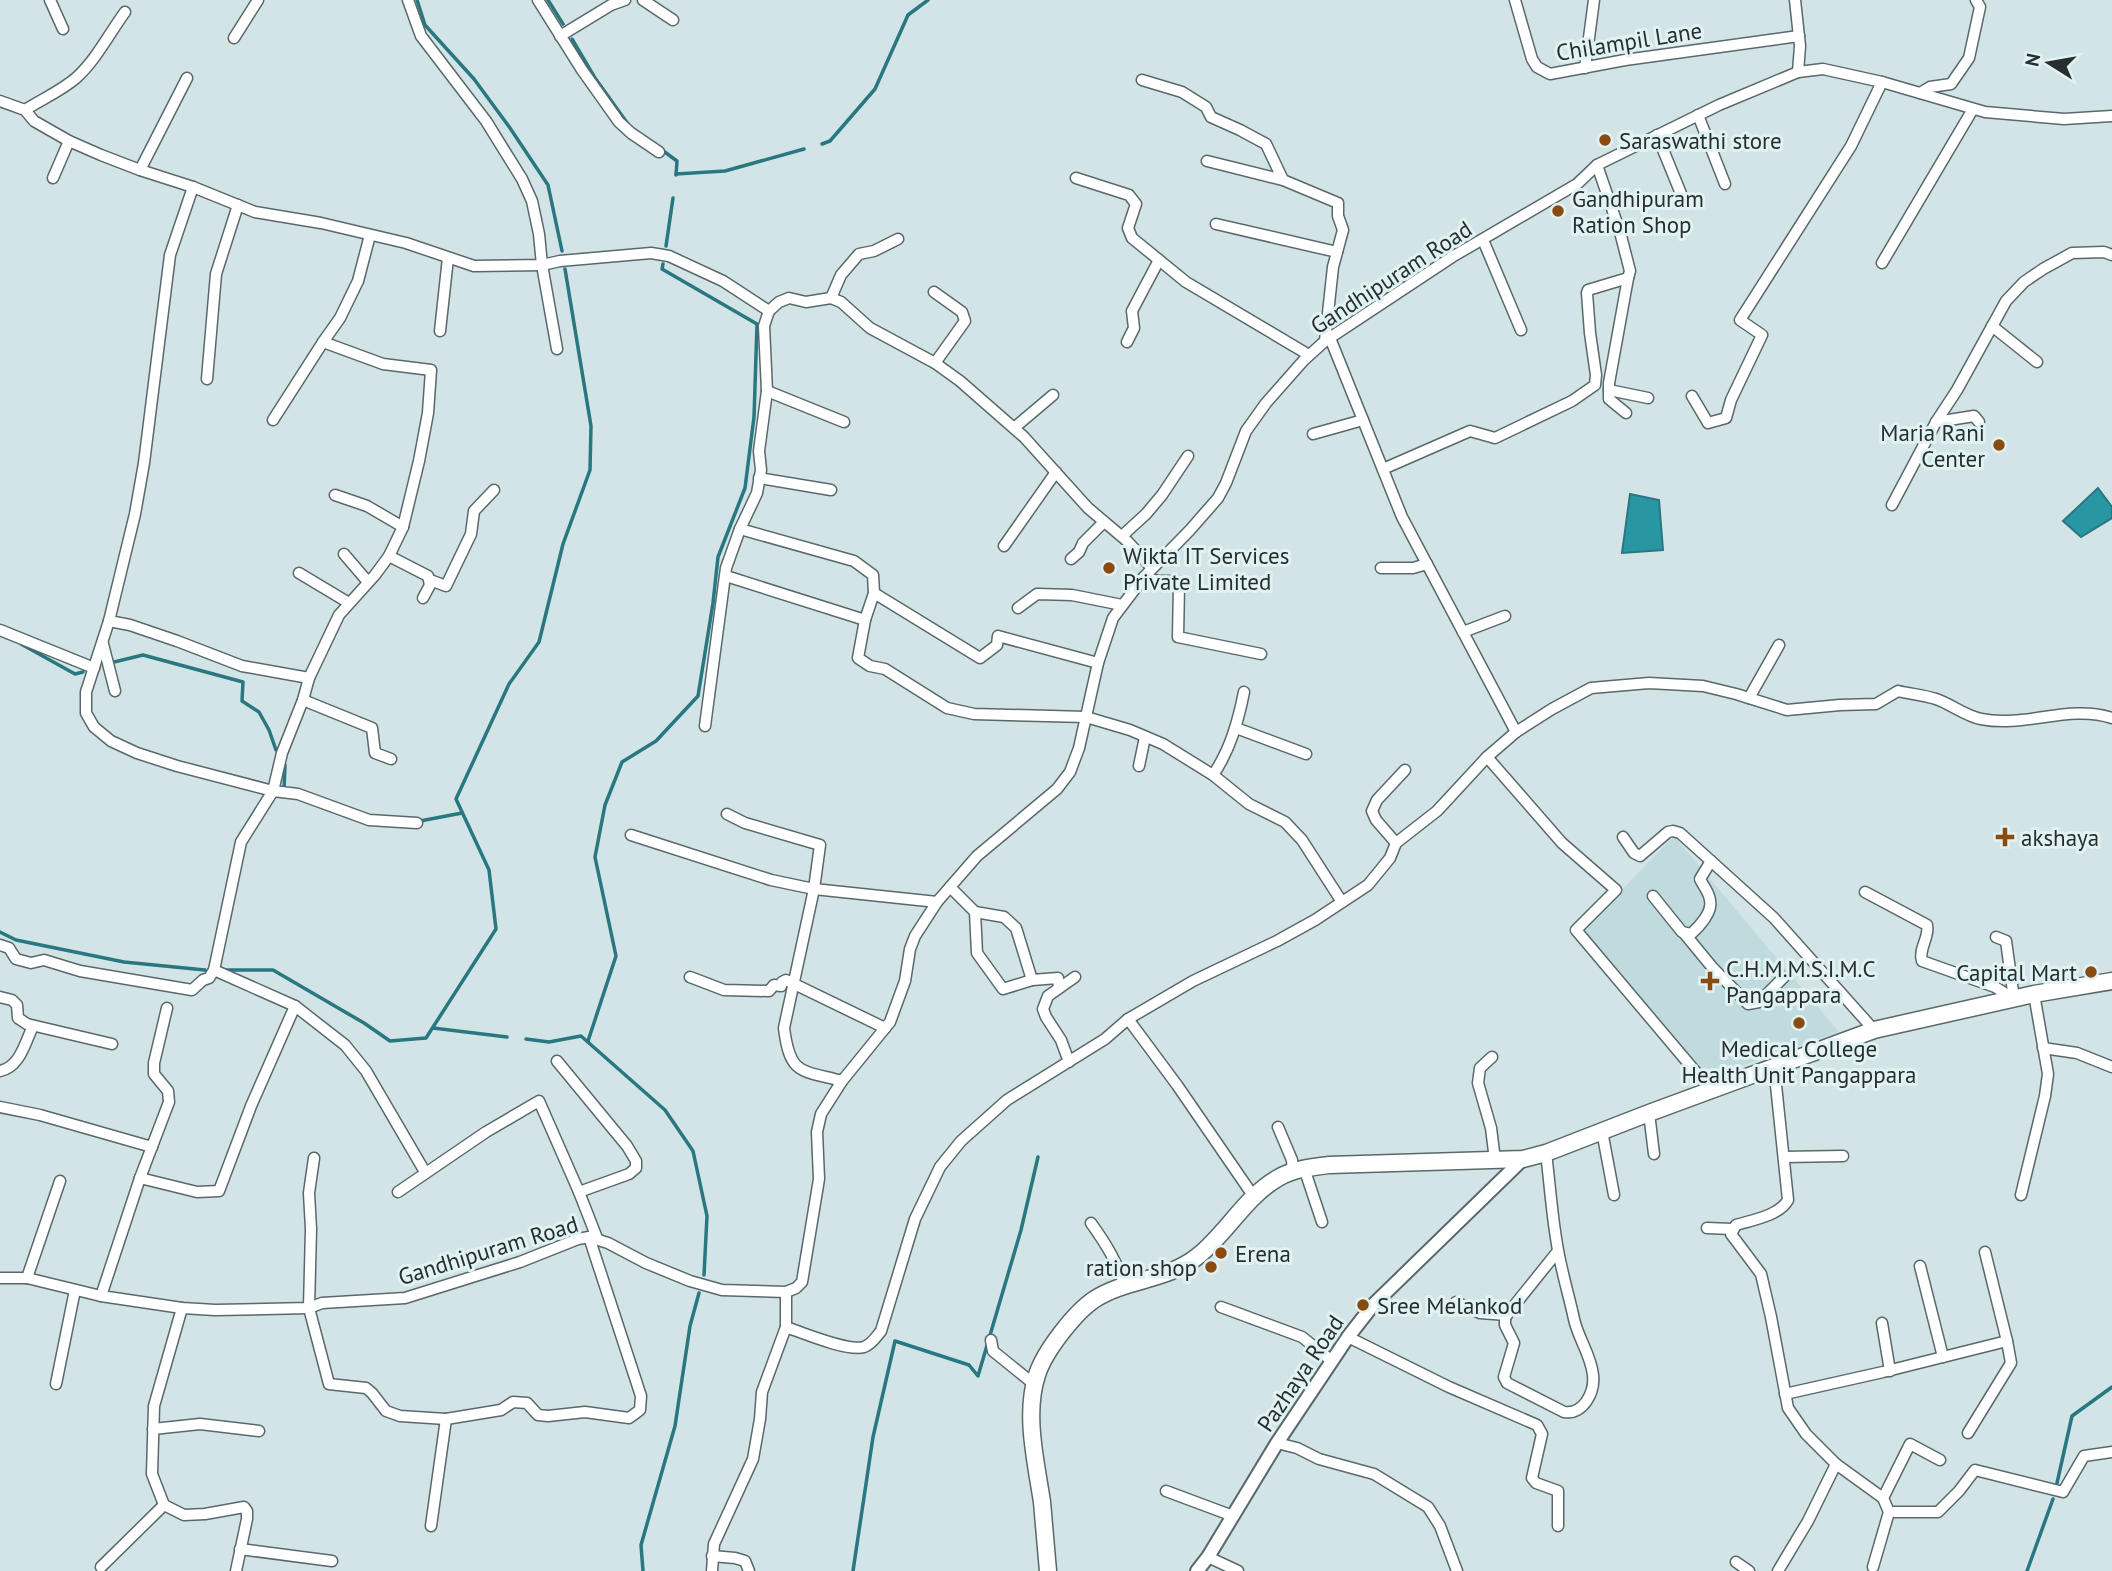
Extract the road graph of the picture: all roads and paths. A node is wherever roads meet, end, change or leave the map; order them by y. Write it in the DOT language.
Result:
graph roads {
  1 [pos="50,0"];
  2 [pos="258,0"];
  3 [pos="408,0"];
  4 [pos="538,0"];
  5 [pos="625,0"];
  6 [pos="643,0"];
  7 [pos="1515,0"];
  8 [pos="1594,0"];
  9 [pos="1795,0"];
  10 [pos="1976,0"];
  11 [pos="125,12"];
  12 [pos="673,20"];
  13 [pos="63,29"];
  14 [pos="560,36"];
  15 [pos="1799,36"];
  16 [pos="234,38"];
  17 [pos="1585,68"];
  18 [pos="1798,72"];
  19 [pos="187,78"];
  20 [pos="1142,80"];
  21 [pos="1882,82"];
  22 [pos="1920,93"];
  23 [pos="0,101"];
  24 [pos="1973,109"];
  25 [pos="25,110"];
  26 [pos="1698,115"];
  27 [pos="2112,116"];
  28 [pos="1657,135"];
  29 [pos="69,141"];
  30 [pos="659,152"];
  31 [pos="1207,161"];
  32 [pos="1597,165"];
  33 [pos="140,170"];
  34 [pos="53,178"];
  35 [pos="1076,178"];
  36 [pos="1283,180"];
  37 [pos="1725,184"];
  38 [pos="193,187"];
  39 [pos="1684,201"];
  40 [pos="238,205"];
  41 [pos="1216,224"];
  42 [pos="370,236"];
  43 [pos="898,239"];
  44 [pos="1483,240"];
  45 [pos="1337,252"];
  46 [pos="2112,255"];
  47 [pos="448,258"];
  48 [pos="1159,260"];
  49 [pos="1882,263"];
  50 [pos="542,265"];
  51 [pos="1628,278"];
  52 [pos="934,292"];
  53 [pos="831,298"];
  54 [pos="769,311"];
  55 [pos="1992,326"];
  56 [pos="1521,330"];
  57 [pos="440,331"];
  58 [pos="1327,339"];
  59 [pos="323,342"];
  60 [pos="1127,342"];
  61 [pos="557,349"];
  62 [pos="1309,355"];
  63 [pos="2037,362"];
  64 [pos="935,363"];
  65 [pos="207,379"];
  66 [pos="1596,379"];
  67 [pos="1609,385"];
  68 [pos="767,391"];
  69 [pos="1053,395"];
  70 [pos="1692,396"];
  71 [pos="1648,398"];
  72 [pos="1626,413"];
  73 [pos="273,420"];
  74 [pos="1363,421"];
  75 [pos="844,422"];
  76 [pos="1936,422"];
  77 [pos="1979,422"];
  78 [pos="1014,428"];
  79 [pos="1313,434"];
  80 [pos="1188,456"];
  81 [pos="1383,469"];
  82 [pos="1056,472"];
  83 [pos="759,478"];
  84 [pos="494,490"];
  85 [pos="831,490"];
  86 [pos="335,495"];
  87 [pos="1892,505"];
  88 [pos="1104,522"];
  89 [pos="403,527"];
  90 [pos="740,529"];
  91 [pos="1122,536"];
  92 [pos="1004,546"];
  93 [pos="344,554"];
  94 [pos="389,556"];
  95 [pos="1071,559"];
  96 [pos="1427,564"];
  97 [pos="1152,568"];
  98 [pos="1381,568"];
  99 [pos="299,573"];
  100 [pos="726,576"];
  101 [pos="1144,577"];
  102 [pos="430,580"];
  103 [pos="368,582"];
  104 [pos="874,593"];
  105 [pos="423,598"];
  106 [pos="349,603"];
  107 [pos="1122,605"];
  108 [pos="1018,608"];
  109 [pos="1505,615"];
  110 [pos="865,620"];
  111 [pos="108,621"];
  112 [pos="0,630"];
  113 [pos="1463,632"];
  114 [pos="102,642"];
  115 [pos="1779,645"];
  116 [pos="1261,654"];
  117 [pos="1098,663"];
  118 [pos="94,668"];
  119 [pos="309,678"];
  120 [pos="115,691"];
  121 [pos="1244,692"];
  122 [pos="1749,698"];
  123 [pos="303,700"];
  124 [pos="1086,716"];
  125 [pos="2112,718"];
  126 [pos="705,726"];
  127 [pos="1236,728"];
  128 [pos="1516,732"];
  129 [pos="1145,737"];
  130 [pos="1306,754"];
  131 [pos="1486,757"];
  132 [pos="391,759"];
  133 [pos="1139,766"];
  134 [pos="1405,771"];
  135 [pos="1213,775"];
  136 [pos="273,791"];
  137 [pos="727,814"];
  138 [pos="417,823"];
  139 [pos="631,835"];
  140 [pos="1623,837"];
  141 [pos="1396,843"];
  142 [pos="1712,861"];
  143 [pos="950,887"];
  144 [pos="814,889"];
  145 [pos="1865,892"];
  146 [pos="1653,896"];
  147 [pos="937,901"];
  148 [pos="1342,902"];
  149 [pos="975,912"];
  150 [pos="1684,933"];
  151 [pos="1996,937"];
  152 [pos="0,944"];
  153 [pos="214,970"];
  154 [pos="1784,976"];
  155 [pos="690,977"];
  156 [pos="1075,977"];
  157 [pos="1032,980"];
  158 [pos="2112,981"];
  159 [pos="793,984"];
  160 [pos="1059,988"];
  161 [pos="2034,994"];
  162 [pos="0,997"];
  163 [pos="2014,999"];
  164 [pos="295,1006"];
  165 [pos="167,1007"];
  166 [pos="1128,1019"];
  167 [pos="33,1026"];
  168 [pos="885,1028"];
  169 [pos="1874,1030"];
  170 [pos="112,1044"];
  171 [pos="2043,1048"];
  172 [pos="1492,1057"];
  173 [pos="557,1061"];
  174 [pos="1069,1062"];
  175 [pos="1774,1066"];
  176 [pos="2112,1067"];
  177 [pos="0,1071"];
  178 [pos="842,1082"];
  179 [pos="1712,1090"];
  180 [pos="0,1107"];
  181 [pos="1649,1113"];
  182 [pos="1278,1127"];
  183 [pos="1602,1131"];
  184 [pos="152,1147"];
  185 [pos="1546,1153"];
  186 [pos="1654,1154"];
  187 [pos="1843,1156"];
  188 [pos="1784,1157"];
  189 [pos="314,1158"];
  190 [pos="1524,1159"];
  191 [pos="1495,1160"];
  192 [pos="1299,1170"];
  193 [pos="425,1172"];
  194 [pos="140,1178"];
  195 [pos="60,1181"];
  196 [pos="398,1192"];
  197 [pos="579,1192"];
  198 [pos="1614,1195"];
  199 [pos="2021,1195"];
  200 [pos="1254,1197"];
  201 [pos="1322,1222"];
  202 [pos="1091,1223"];
  203 [pos="1707,1228"];
  204 [pos="1732,1229"];
  205 [pos="593,1238"];
  206 [pos="1558,1251"];
  207 [pos="1984,1252"];
  208 [pos="1920,1266"];
  209 [pos="0,1278"];
  210 [pos="27,1278"];
  211 [pos="1125,1286"];
  212 [pos="75,1290"];
  213 [pos="786,1292"];
  214 [pos="101,1296"];
  215 [pos="1456,1302"];
  216 [pos="1221,1307"];
  217 [pos="182,1308"];
  218 [pos="309,1308"];
  219 [pos="1507,1315"];
  220 [pos="1882,1322"];
  221 [pos="786,1327"];
  222 [pos="1348,1337"];
  223 [pos="991,1340"];
  224 [pos="2007,1340"];
  225 [pos="1943,1357"];
  226 [pos="1332,1361"];
  227 [pos="1890,1371"];
  228 [pos="55,1384"];
  229 [pos="1035,1385"];
  230 [pos="1785,1394"];
  231 [pos="446,1419"];
  232 [pos="153,1429"];
  233 [pos="259,1431"];
  234 [pos="1968,1433"];
  235 [pos="1277,1443"];
  236 [pos="2112,1452"];
  237 [pos="1940,1460"];
  238 [pos="1836,1464"];
  239 [pos="1167,1491"];
  240 [pos="1883,1498"];
  241 [pos="164,1505"];
  242 [pos="1889,1512"];
  243 [pos="1233,1516"];
  244 [pos="1558,1525"];
  245 [pos="430,1526"];
  246 [pos="240,1549"];
  247 [pos="712,1556"];
  248 [pos="1208,1557"];
  249 [pos="332,1561"];
  250 [pos="1736,1562"];
  251 [pos="101,1567"];
  252 [pos="1873,1567"];
  253 [pos="1200,1570"];
  254 [pos="236,1571"];
  255 [pos="712,1571"];
  256 [pos="749,1571"];
  257 [pos="1048,1571"];
  258 [pos="1238,1571"];
  259 [pos="1457,1571"];
  260 [pos="1749,1571"];
  261 [pos="1778,1571"];
  1 -- 13 [label="street"];
  2 -- 16 [label="street"];
  3 -- 50 [label="street"];
  4 -- 14 [label="street"];
  5 -- 14 [label="street"];
  6 -- 12 [label="street"];
  7 -- 17 [label="street, Chilampil Lane"];
  8 -- 17 [label="street"];
  9 -- 15 [label="street"];
  10 -- 22 [label="street"];
  11 -- 25 [label="street"];
  14 -- 30 [label="street"];
  15 -- 17 [label="street, Chilampil Lane"];
  15 -- 18 [label="street"];
  18 -- 21 [label="street, Gandhipuram Road"];
  18 -- 26 [label="street, Gandhipuram Road"];
  19 -- 33 [label="street"];
  20 -- 36 [label="street"];
  21 -- 22 [label="street, Gandhipuram Road"];
  21 -- 70 [label="street"];
  22 -- 24 [label="street, Gandhipuram Road"];
  23 -- 25 [label="street"];
  24 -- 27 [label="street, Gandhipuram Road"];
  24 -- 49 [label="street"];
  25 -- 29 [label="street"];
  26 -- 28 [label="street, Gandhipuram Road"];
  26 -- 37 [label="street"];
  28 -- 32 [label="street, Gandhipuram Road"];
  28 -- 39 [label="street"];
  29 -- 33 [label="street"];
  29 -- 34 [label="street"];
  31 -- 36 [label="street"];
  32 -- 44 [label="street, Gandhipuram Road"];
  32 -- 51 [label="street"];
  33 -- 38 [label="street"];
  35 -- 48 [label="street"];
  36 -- 45 [label="street"];
  38 -- 40 [label="street"];
  38 -- 111 [label="street"];
  40 -- 42 [label="street"];
  40 -- 65 [label="street"];
  41 -- 45 [label="street"];
  42 -- 47 [label="street"];
  42 -- 59 [label="street"];
  43 -- 53 [label="street"];
  44 -- 56 [label="street"];
  44 -- 58 [label="street, Gandhipuram Road"];
  45 -- 58 [label="street"];
  46 -- 55 [label="street"];
  47 -- 50 [label="street"];
  47 -- 57 [label="street"];
  48 -- 60 [label="street"];
  48 -- 62 [label="street"];
  50 -- 54 [label="street"];
  50 -- 61 [label="street"];
  51 -- 66 [label="street"];
  51 -- 67 [label="street"];
  52 -- 64 [label="street"];
  53 -- 54 [label="street"];
  53 -- 64 [label="street"];
  54 -- 68 [label="street"];
  55 -- 63 [label="street"];
  55 -- 76 [label="street"];
  58 -- 62 [label="street, Gandhipuram Road"];
  58 -- 74 [label="street"];
  59 -- 73 [label="street"];
  59 -- 89 [label="street"];
  62 -- 97 [label="street, Gandhipuram Road"];
  64 -- 78 [label="street"];
  66 -- 67 [label="street"];
  66 -- 81 [label="street"];
  67 -- 71 [label="street"];
  67 -- 72 [label="street"];
  68 -- 75 [label="street"];
  68 -- 83 [label="street"];
  69 -- 78 [label="street"];
  74 -- 79 [label="street"];
  74 -- 81 [label="street"];
  76 -- 77 [label="street"];
  76 -- 87 [label="street"];
  78 -- 82 [label="street"];
  80 -- 91 [label="street"];
  81 -- 96 [label="street"];
  82 -- 88 [label="street"];
  82 -- 92 [label="street"];
  83 -- 85 [label="street"];
  83 -- 90 [label="street"];
  84 -- 102 [label="street"];
  86 -- 89 [label="street"];
  88 -- 91 [label="street"];
  88 -- 95 [label="street"];
  89 -- 94 [label="street"];
  90 -- 100 [label="street"];
  90 -- 104 [label="street"];
  91 -- 97 [label="street"];
  93 -- 103 [label="street"];
  94 -- 102 [label="street"];
  94 -- 103 [label="street"];
  96 -- 98 [label="street"];
  96 -- 113 [label="street"];
  97 -- 101 [label="street, Gandhipuram Road"];
  99 -- 106 [label="street"];
  100 -- 110 [label="street"];
  100 -- 126 [label="street"];
  101 -- 107 [label="street, Gandhipuram Road"];
  101 -- 116 [label="street"];
  102 -- 105 [label="street"];
  103 -- 106 [label="street"];
  104 -- 110 [label="street"];
  104 -- 117 [label="street"];
  106 -- 119 [label="street"];
  107 -- 108 [label="street"];
  107 -- 117 [label="street, Gandhipuram Road"];
  109 -- 113 [label="street"];
  110 -- 124 [label="street"];
  111 -- 114 [label="street"];
  111 -- 119 [label="street"];
  112 -- 118 [label="street"];
  113 -- 128 [label="street"];
  114 -- 118 [label="street"];
  114 -- 120 [label="street"];
  115 -- 122 [label="street"];
  117 -- 124 [label="street, Gandhipuram Road"];
  118 -- 136 [label="street"];
  119 -- 123 [label="street"];
  121 -- 127 [label="street"];
  122 -- 125 [label="street"];
  122 -- 128 [label="street"];
  123 -- 132 [label="street"];
  123 -- 136 [label="street"];
  124 -- 129 [label="street"];
  124 -- 143 [label="street, Gandhipuram Road"];
  127 -- 130 [label="street"];
  127 -- 135 [label="street"];
  128 -- 131 [label="street"];
  129 -- 133 [label="street"];
  129 -- 135 [label="street"];
  131 -- 141 [label="street"];
  131 -- 179 [label="street"];
  134 -- 141 [label="street"];
  135 -- 148 [label="street"];
  136 -- 138 [label="street"];
  136 -- 153 [label="street"];
  137 -- 144 [label="street"];
  139 -- 144 [label="street"];
  140 -- 142 [label="street"];
  141 -- 148 [label="street"];
  142 -- 150 [label="street"];
  142 -- 169 [label="street"];
  143 -- 147 [label="street, Gandhipuram Road"];
  143 -- 149 [label="street"];
  144 -- 147 [label="street"];
  144 -- 159 [label="street"];
  145 -- 163 [label="street"];
  146 -- 150 [label="street"];
  147 -- 168 [label="street, Gandhipuram Road"];
  148 -- 166 [label="street"];
  149 -- 157 [label="street"];
  149 -- 157 [label="street"];
  150 -- 154 [label="street"];
  151 -- 163 [label="street"];
  152 -- 153 [label="street"];
  153 -- 164 [label="street"];
  155 -- 159 [label="street"];
  156 -- 160 [label="street"];
  157 -- 160 [label="street"];
  158 -- 161 [label="main road"];
  159 -- 168 [label="street"];
  159 -- 178 [label="street"];
  160 -- 174 [label="street"];
  161 -- 163 [label="main road"];
  161 -- 171 [label="street"];
  162 -- 167 [label="street"];
  163 -- 169 [label="main road"];
  164 -- 193 [label="street"];
  164 -- 194 [label="street"];
  165 -- 184 [label="street"];
  166 -- 174 [label="street"];
  166 -- 200 [label="street"];
  167 -- 170 [label="street"];
  167 -- 177 [label="street"];
  168 -- 178 [label="street, Gandhipuram Road"];
  169 -- 175 [label="main road"];
  171 -- 176 [label="street"];
  171 -- 199 [label="street"];
  172 -- 191 [label="street"];
  173 -- 197 [label="street"];
  174 -- 221 [label="street"];
  175 -- 179 [label="main road"];
  175 -- 188 [label="street"];
  178 -- 213 [label="street, Gandhipuram Road"];
  179 -- 181 [label="main road"];
  180 -- 184 [label="street"];
  181 -- 183 [label="main road"];
  181 -- 186 [label="street"];
  182 -- 192 [label="street"];
  183 -- 185 [label="main road"];
  183 -- 198 [label="street"];
  184 -- 194 [label="street"];
  185 -- 190 [label="main road"];
  185 -- 206 [label="street"];
  187 -- 188 [label="street"];
  188 -- 204 [label="street"];
  189 -- 218 [label="street"];
  190 -- 191 [label="main road"];
  190 -- 222 [label="street, Pazhaya Road"];
  191 -- 192 [label="main road"];
  192 -- 200 [label="main road"];
  192 -- 201 [label="street"];
  193 -- 196 [label="street"];
  193 -- 197 [label="street"];
  194 -- 214 [label="street"];
  195 -- 210 [label="street"];
  197 -- 205 [label="street"];
  200 -- 211 [label="main road"];
  202 -- 211 [label="street"];
  203 -- 204 [label="street"];
  204 -- 230 [label="street"];
  205 -- 213 [label="street, Gandhipuram Road"];
  205 -- 218 [label="street, Gandhipuram Road"];
  205 -- 231 [label="street"];
  206 -- 219 [label="street"];
  206 -- 219 [label="street"];
  207 -- 224 [label="street"];
  208 -- 225 [label="street"];
  209 -- 210 [label="street, Gandhipuram Road"];
  210 -- 212 [label="street, Gandhipuram Road"];
  211 -- 229 [label="main road"];
  212 -- 214 [label="street, Gandhipuram Road"];
  212 -- 228 [label="street"];
  213 -- 221 [label="street"];
  214 -- 217 [label="street, Gandhipuram Road"];
  215 -- 219 [label="street"];
  216 -- 226 [label="street"];
  217 -- 218 [label="street, Gandhipuram Road"];
  217 -- 232 [label="street"];
  218 -- 231 [label="street"];
  220 -- 227 [label="street"];
  221 -- 247 [label="street"];
  222 -- 226 [label="street, Pazhaya Road"];
  222 -- 244 [label="street"];
  223 -- 229 [label="street"];
  224 -- 225 [label="street"];
  224 -- 234 [label="street"];
  225 -- 227 [label="street"];
  226 -- 235 [label="street, Pazhaya Road"];
  227 -- 230 [label="street"];
  229 -- 257 [label="main road"];
  230 -- 238 [label="street"];
  231 -- 245 [label="street"];
  232 -- 233 [label="street"];
  232 -- 241 [label="street"];
  235 -- 243 [label="street, Pazhaya Road"];
  235 -- 259 [label="street"];
  236 -- 242 [label="street"];
  237 -- 240 [label="street"];
  238 -- 240 [label="street"];
  238 -- 261 [label="street"];
  239 -- 243 [label="street"];
  240 -- 242 [label="street"];
  241 -- 246 [label="street"];
  241 -- 251 [label="street"];
  242 -- 252 [label="street"];
  243 -- 248 [label="street, Pazhaya Road"];
  246 -- 249 [label="street"];
  246 -- 254 [label="street"];
  247 -- 255 [label="street"];
  247 -- 256 [label="street"];
  248 -- 253 [label="street, Pazhaya Road"];
  248 -- 258 [label="street"];
  250 -- 260 [label="street"];
}
